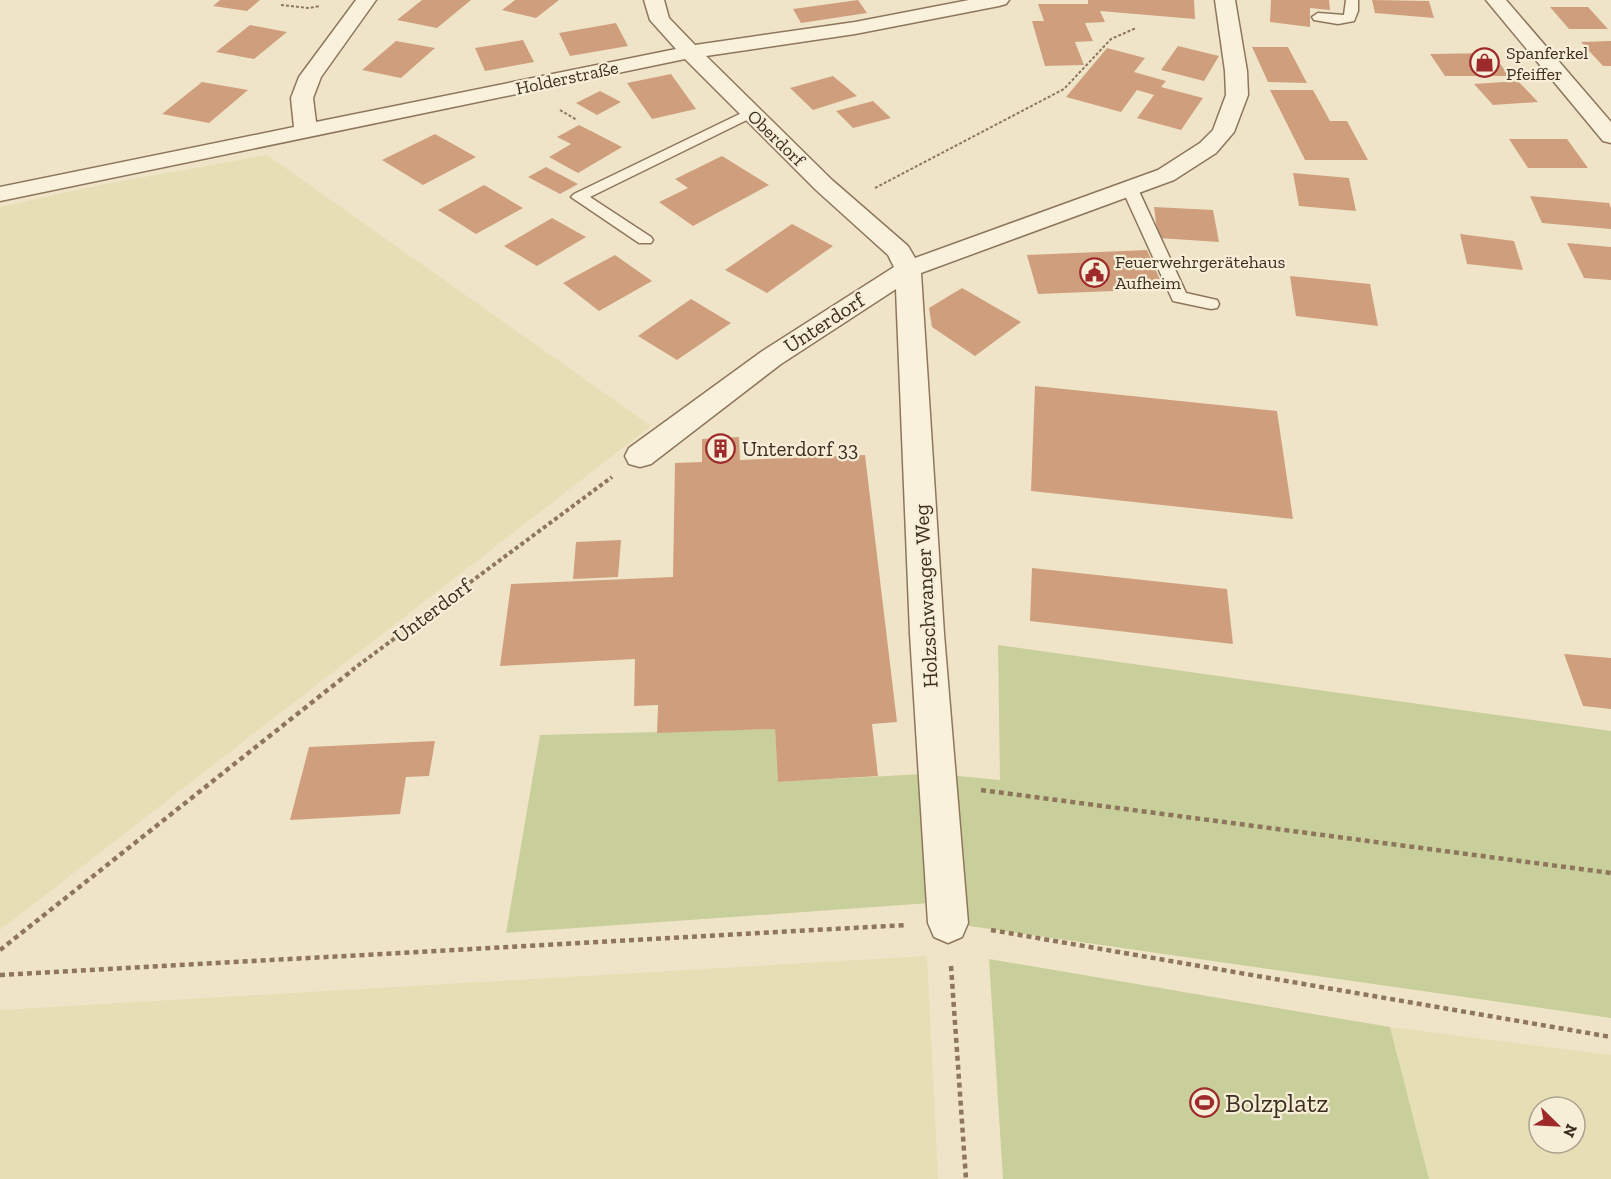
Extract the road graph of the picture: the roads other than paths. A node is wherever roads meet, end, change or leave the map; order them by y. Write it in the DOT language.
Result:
graph roads {
  1 [pos="366,0"];
  2 [pos="654,0"];
  3 [pos="999,0"];
  4 [pos="1225,0"];
  5 [pos="1352,0"];
  6 [pos="1496,0"];
  7 [pos="1318,17"];
  8 [pos="690,52"];
  9 [pos="750,113"];
  10 [pos="306,132"];
  11 [pos="1611,136"];
  12 [pos="1130,189"];
  13 [pos="0,194"];
  14 [pos="645,240"];
  15 [pos="908,269"];
  16 [pos="1211,304"];
  17 [pos="640,456"];
  18 [pos="948,923"];
  1 -- 10 [label="street"];
  2 -- 8 [label="street, Oberdorf"];
  3 -- 8 [label="street, Holderstraße"];
  4 -- 12 [label="street, Unterdorf"];
  5 -- 7 [label="lane"];
  6 -- 11 [label="street"];
  8 -- 9 [label="street, Oberdorf"];
  8 -- 10 [label="street, Holderstraße"];
  9 -- 14 [label="lane"];
  9 -- 15 [label="street, Oberdorf"];
  10 -- 13 [label="street, Holderstraße"];
  12 -- 15 [label="street, Unterdorf"];
  12 -- 16 [label="lane"];
  15 -- 17 [label="street, Unterdorf"];
  15 -- 18 [label="street, Holzschwanger Weg"];
}
